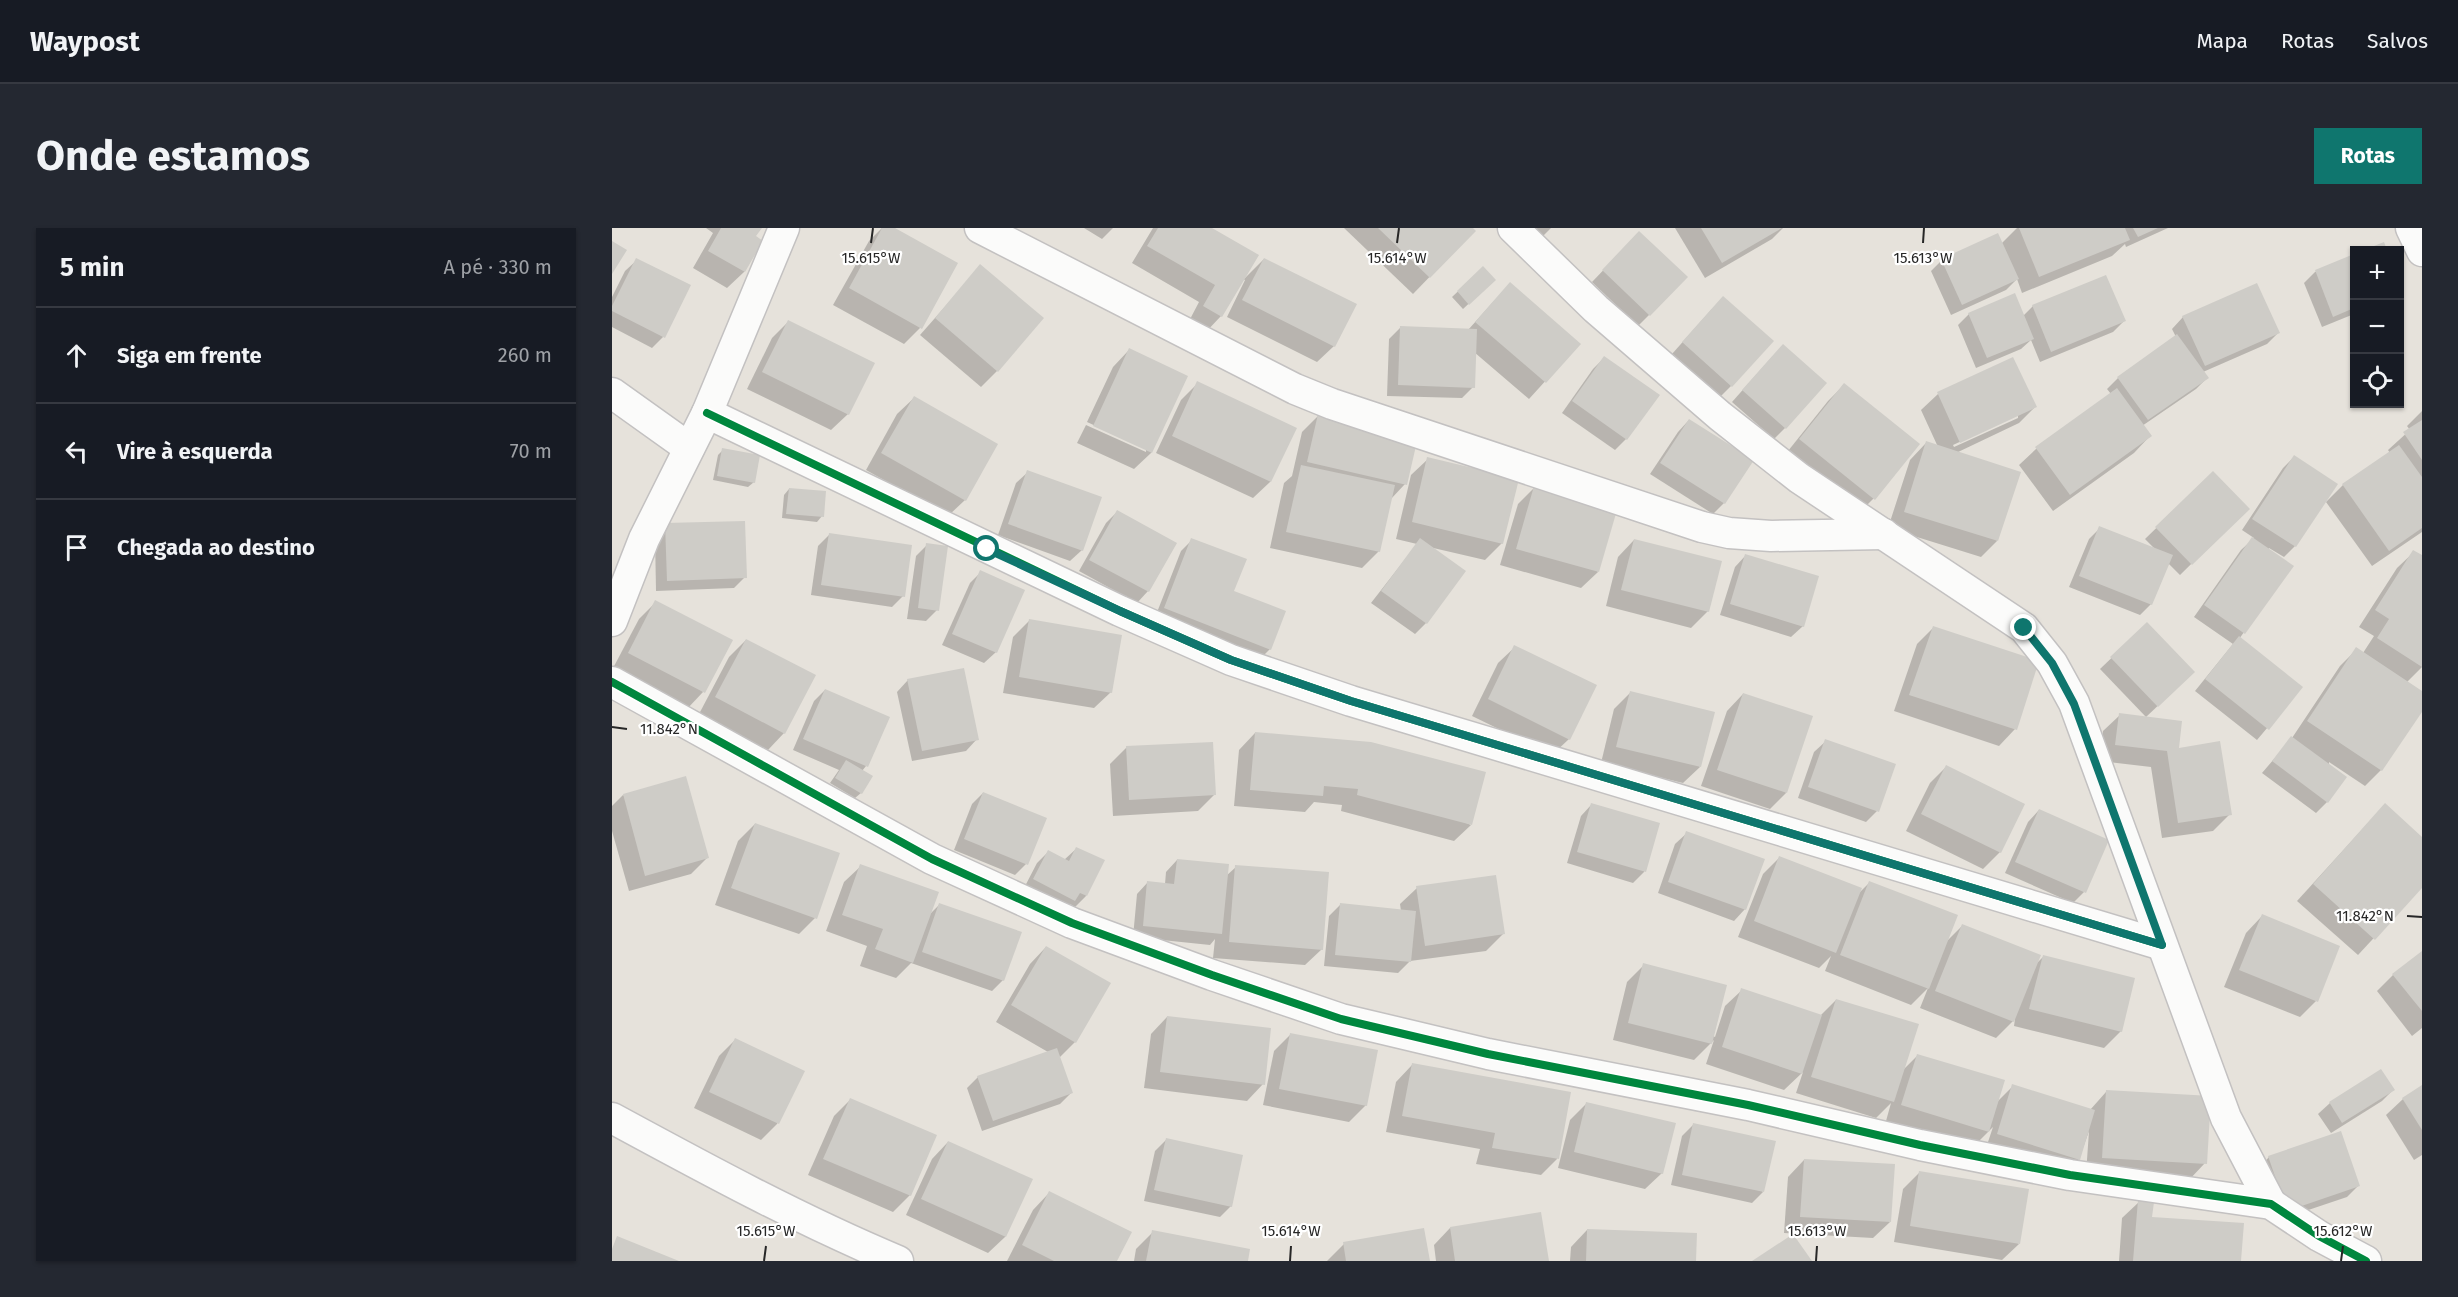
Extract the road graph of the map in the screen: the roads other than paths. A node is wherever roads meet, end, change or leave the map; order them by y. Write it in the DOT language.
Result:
graph roads {
  1 [pos="784,228"];
  2 [pos="980,228"];
  3 [pos="1513,228"];
  4 [pos="2410,228"];
  5 [pos="2422,251"];
  6 [pos="612,393"];
  7 [pos="707,412"];
  8 [pos="689,448"];
  9 [pos="1884,534"];
  10 [pos="612,621"];
  11 [pos="612,682"];
  12 [pos="2162,945"];
  13 [pos="612,1118"];
  14 [pos="2271,1204"];
  15 [pos="898,1261"];
  16 [pos="2366,1261"];
  1 -- 7 [label="street"];
  2 -- 9 [label="street"];
  3 -- 9 [label="street"];
  4 -- 5 [label="street"];
  6 -- 8 [label="street"];
  7 -- 8 [label="street"];
  7 -- 12 [label="street"];
  8 -- 10 [label="street"];
  9 -- 12 [label="street"];
  11 -- 14 [label="street"];
  12 -- 14 [label="street"];
  13 -- 15 [label="street"];
  14 -- 16 [label="street"];
}
